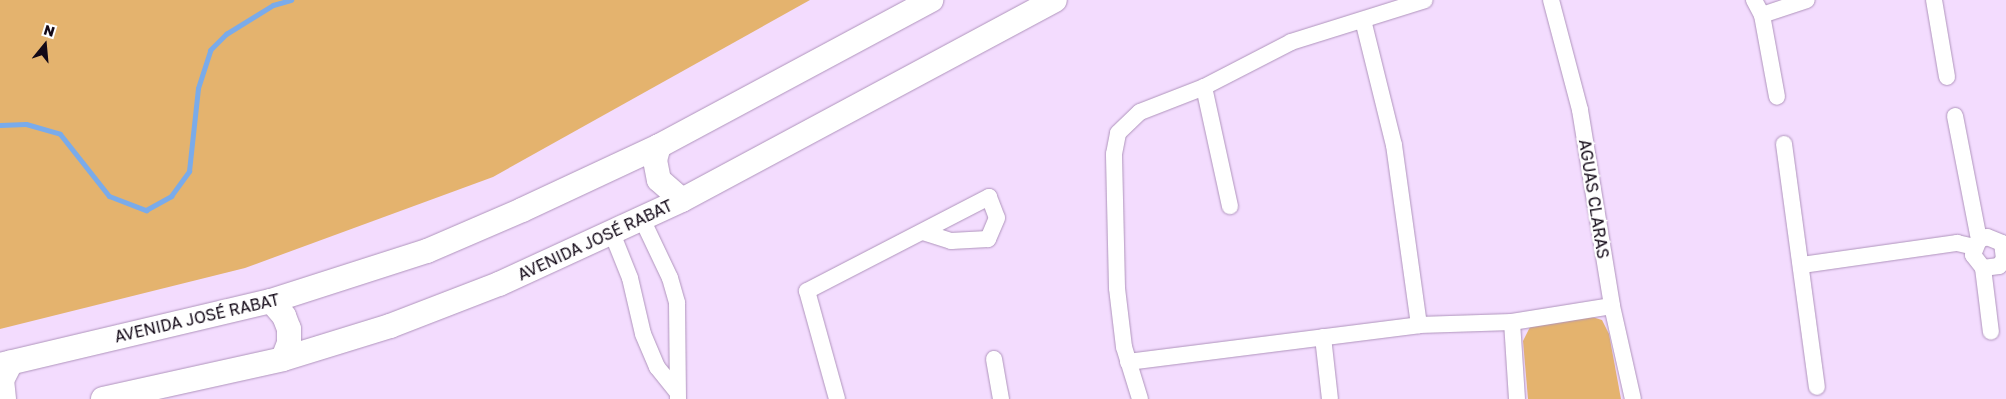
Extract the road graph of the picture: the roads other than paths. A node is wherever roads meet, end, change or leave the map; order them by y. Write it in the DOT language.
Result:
graph roads {
  1 [pos="931,0"];
  2 [pos="1055,0"];
  3 [pos="1425,0"];
  4 [pos="1551,0"];
  5 [pos="1754,0"];
  6 [pos="1807,0"];
  7 [pos="1934,0"];
  8 [pos="1762,15"];
  9 [pos="1362,20"];
  10 [pos="1947,77"];
  11 [pos="1204,87"];
  12 [pos="1777,97"];
  13 [pos="1955,116"];
  14 [pos="1784,144"];
  15 [pos="659,146"];
  16 [pos="682,200"];
  17 [pos="1230,206"];
  18 [pos="642,219"];
  19 [pos="923,232"];
  20 [pos="612,233"];
  21 [pos="1977,244"];
  22 [pos="2005,260"];
  23 [pos="1802,265"];
  24 [pos="1983,268"];
  25 [pos="271,301"];
  26 [pos="1612,306"];
  27 [pos="1512,322"];
  28 [pos="1419,325"];
  29 [pos="1991,332"];
  30 [pos="1323,337"];
  31 [pos="283,359"];
  32 [pos="994,359"];
  33 [pos="1128,362"];
  34 [pos="5,363"];
  35 [pos="1816,387"];
  36 [pos="175,391"];
  37 [pos="144,395"];
  38 [pos="678,395"];
  39 [pos="4,399"];
  40 [pos="102,399"];
  41 [pos="837,399"];
  42 [pos="1001,399"];
  43 [pos="1140,399"];
  44 [pos="1330,399"];
  45 [pos="1518,399"];
  46 [pos="1633,399"];
  1 -- 15 [label="street, AVENIDA JOSÉ RABAT"];
  2 -- 16 [label="street, AVENIDA JOSÉ RABAT"];
  3 -- 9 [label="street"];
  4 -- 26 [label="street, AGUAS CLARAS"];
  5 -- 8 [label="street"];
  6 -- 8 [label="street"];
  7 -- 10 [label="street"];
  8 -- 12 [label="street"];
  9 -- 11 [label="street"];
  9 -- 28 [label="street"];
  11 -- 17 [label="street"];
  11 -- 33 [label="street"];
  13 -- 21 [label="street"];
  14 -- 23 [label="street"];
  15 -- 16 [label="street"];
  15 -- 25 [label="street, AVENIDA JOSÉ RABAT"];
  16 -- 18 [label="street, AVENIDA JOSÉ RABAT"];
  18 -- 20 [label="street, AVENIDA JOSÉ RABAT"];
  18 -- 38 [label="street"];
  19 -- 41 [label="street"];
  20 -- 31 [label="street, AVENIDA JOSÉ RABAT"];
  20 -- 38 [label="street"];
  21 -- 22 [label="street"];
  21 -- 23 [label="street"];
  21 -- 24 [label="street"];
  22 -- 24 [label="street"];
  23 -- 35 [label="street"];
  24 -- 29 [label="street"];
  25 -- 31 [label="street"];
  25 -- 34 [label="street, AVENIDA JOSÉ RABAT"];
  26 -- 27 [label="street"];
  26 -- 46 [label="street, AGUAS CLARAS"];
  27 -- 28 [label="street"];
  27 -- 45 [label="street"];
  28 -- 30 [label="street"];
  30 -- 33 [label="street"];
  30 -- 44 [label="street"];
  31 -- 36 [label="street, AVENIDA JOSÉ RABAT"];
  32 -- 42 [label="street"];
  33 -- 43 [label="street"];
  34 -- 39 [label="street"];
  36 -- 37 [label="street, AVENIDA JOSÉ RABAT"];
  37 -- 40 [label="street, AVENIDA JOSÉ RABAT"];
}
